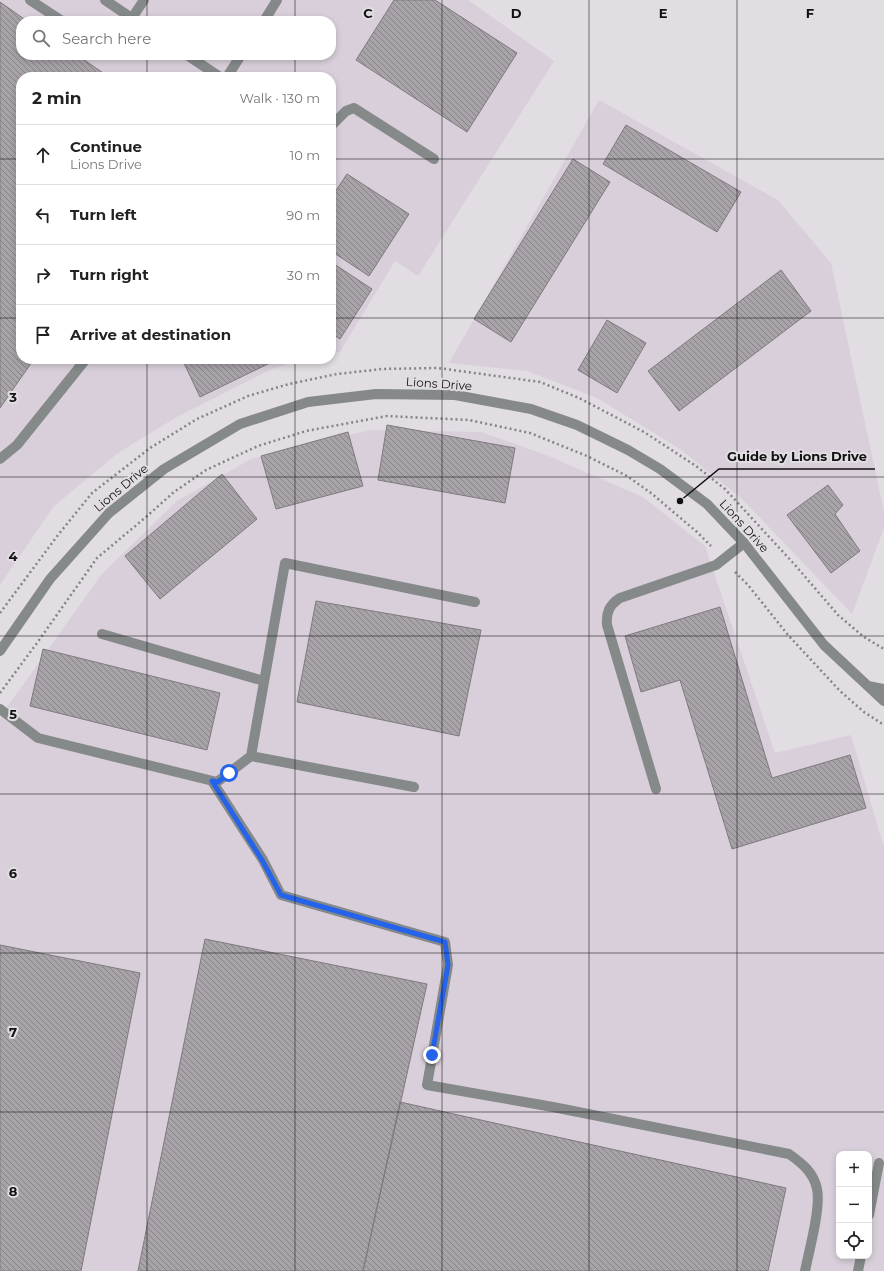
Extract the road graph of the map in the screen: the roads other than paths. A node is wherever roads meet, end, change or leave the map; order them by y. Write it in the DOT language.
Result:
graph roads {
  1 [pos="30,0"];
  2 [pos="105,0"];
  3 [pos="144,0"];
  4 [pos="277,0"];
  5 [pos="54,16"];
  6 [pos="127,16"];
  7 [pos="135,16"];
  8 [pos="267,16"];
  9 [pos="194,60"];
  10 [pos="238,60"];
  11 [pos="212,72"];
  12 [pos="230,72"];
  13 [pos="336,121"];
  14 [pos="434,159"];
  15 [pos="82,364"];
  16 [pos="0,460"];
  17 [pos="744,543"];
  18 [pos="475,602"];
  19 [pos="102,634"];
  20 [pos="0,650"];
  21 [pos="264,681"];
  22 [pos="866,685"];
  23 [pos="884,690"];
  24 [pos="884,701"];
  25 [pos="0,709"];
  26 [pos="251,756"];
  27 [pos="212,781"];
  28 [pos="414,787"];
  29 [pos="656,789"];
  30 [pos="879,1163"];
  31 [pos="872,1199"];
  32 [pos="860,1259"];
  33 [pos="805,1271"];
  34 [pos="858,1271"];
  1 -- 5 [label="street"];
  2 -- 6 [label="street"];
  3 -- 7 [label="street"];
  4 -- 8 [label="street"];
  9 -- 11 [label="street"];
  10 -- 12 [label="street"];
  13 -- 14 [label="street"];
  15 -- 16 [label="street"];
  17 -- 20 [label="street, Lions Drive"];
  17 -- 22 [label="street, Lions Drive"];
  17 -- 29 [label="street"];
  18 -- 21 [label="street"];
  19 -- 21 [label="street"];
  21 -- 26 [label="street"];
  22 -- 23 [label="street, Lions Drive"];
  22 -- 24 [label="street, Lions Drive"];
  25 -- 27 [label="street"];
  26 -- 27 [label="street"];
  26 -- 28 [label="street"];
  27 -- 33 [label="street"];
  30 -- 31 [label="street"];
  32 -- 34 [label="street"];
}
